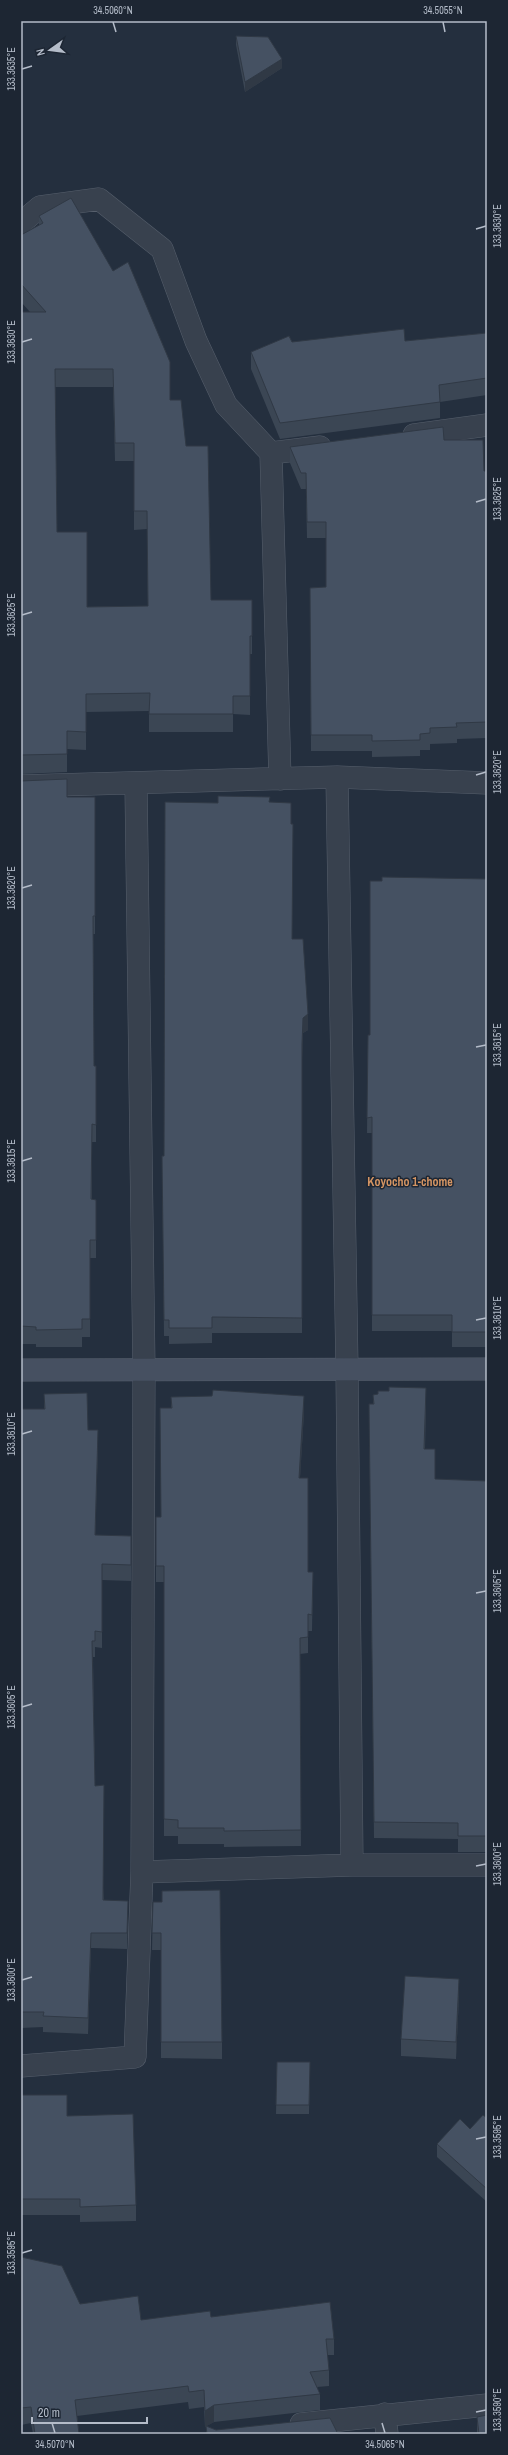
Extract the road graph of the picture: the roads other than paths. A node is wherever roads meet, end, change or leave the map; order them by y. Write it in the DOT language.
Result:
graph roads {
  1 [pos="21,223"];
  2 [pos="487,425"];
  3 [pos="394,437"];
  4 [pos="340,444"];
  5 [pos="271,453"];
  6 [pos="337,777"];
  7 [pos="280,779"];
  8 [pos="487,783"];
  9 [pos="136,784"];
  10 [pos="21,786"];
  11 [pos="347,1369"];
  12 [pos="487,1369"];
  13 [pos="21,1370"];
  14 [pos="144,1371"];
  15 [pos="352,1865"];
  16 [pos="487,1865"];
  17 [pos="142,1872"];
  18 [pos="21,2066"];
  19 [pos="487,2405"];
  20 [pos="386,2424"];
  21 [pos="284,2426"];
  1 -- 5 [label="street"];
  2 -- 3 [label="street"];
  4 -- 5 [label="street"];
  5 -- 7 [label="street"];
  6 -- 7 [label="street"];
  6 -- 8 [label="street"];
  6 -- 11 [label="street"];
  7 -- 9 [label="street"];
  9 -- 10 [label="street"];
  9 -- 14 [label="street"];
  11 -- 12 [label="street"];
  11 -- 14 [label="street"];
  11 -- 15 [label="street"];
  13 -- 14 [label="street"];
  14 -- 17 [label="street"];
  15 -- 16 [label="street"];
  15 -- 17 [label="street"];
  17 -- 18 [label="street"];
  19 -- 20 [label="street"];
  20 -- 21 [label="street"];
}
